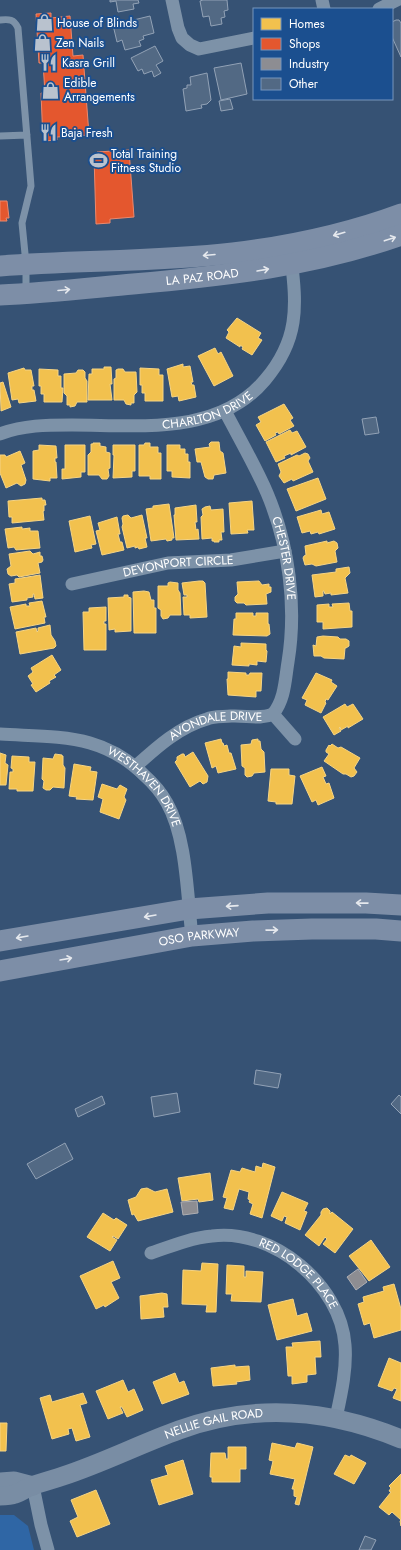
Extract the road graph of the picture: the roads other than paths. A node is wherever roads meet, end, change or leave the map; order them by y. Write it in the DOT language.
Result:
graph roads {
  1 [pos="172,0"];
  2 [pos="397,0"];
  3 [pos="381,8"];
  4 [pos="0,20"];
  5 [pos="253,38"];
  6 [pos="27,135"];
  7 [pos="0,136"];
  8 [pos="401,214"];
  9 [pos="401,235"];
  10 [pos="289,244"];
  11 [pos="26,264"];
  12 [pos="292,265"];
  13 [pos="0,266"];
  14 [pos="26,294"];
  15 [pos="0,295"];
  16 [pos="225,411"];
  17 [pos="0,434"];
  18 [pos="285,551"];
  19 [pos="72,584"];
  20 [pos="273,714"];
  21 [pos="0,734"];
  22 [pos="295,739"];
  23 [pos="136,766"];
  24 [pos="401,906"];
  25 [pos="189,909"];
  26 [pos="401,931"];
  27 [pos="192,936"];
  28 [pos="0,941"];
  29 [pos="0,971"];
  30 [pos="151,1253"];
  31 [pos="336,1418"];
  32 [pos="401,1439"];
  33 [pos="0,1482"];
  34 [pos="33,1486"];
  35 [pos="0,1496"];
  36 [pos="48,1550"];
  1 -- 5 [label="street"];
  2 -- 3 [label="street"];
  4 -- 6 [label="lane"];
  6 -- 7 [label="lane"];
  6 -- 11 [label="lane"];
  8 -- 10 [label="main road, LA PAZ ROAD, one-way"];
  12 -- 9 [label="main road, LA PAZ ROAD, one-way"];
  10 -- 11 [label="main road, LA PAZ ROAD, one-way"];
  10 -- 12 [label="street, CHARLTON DRIVE"];
  11 -- 13 [label="main road, LA PAZ ROAD"];
  11 -- 14 [label="lane"];
  14 -- 12 [label="main road, LA PAZ ROAD, one-way"];
  12 -- 16 [label="street, CHARLTON DRIVE"];
  14 -- 15 [label="main road, LA PAZ ROAD"];
  16 -- 17 [label="street, CHARLTON DRIVE"];
  16 -- 18 [label="street, CHESTER DRIVE"];
  18 -- 19 [label="street, DEVONPORT CIRCLE"];
  18 -- 20 [label="street, CHESTER DRIVE"];
  20 -- 22 [label="street, AVONDALE DRIVE"];
  20 -- 23 [label="street, AVONDALE DRIVE"];
  21 -- 23 [label="street, WESTHAVEN DRIVE"];
  23 -- 25 [label="street, WESTHAVEN DRIVE"];
  24 -- 25 [label="main road, one-way"];
  25 -- 27 [label="street, WESTHAVEN DRIVE"];
  25 -- 28 [label="main road, one-way"];
  27 -- 26 [label="main road, OSO PARKWAY, one-way"];
  29 -- 27 [label="main road, OSO PARKWAY, one-way"];
  30 -- 31 [label="street, RED LODGE PLACE"];
  31 -- 32 [label="street, NELLIE GAIL ROAD"];
  31 -- 34 [label="street, NELLIE GAIL ROAD"];
  33 -- 34 [label="street"];
  34 -- 35 [label="street, NELLIE GAIL ROAD"];
  34 -- 36 [label="street"];
}
